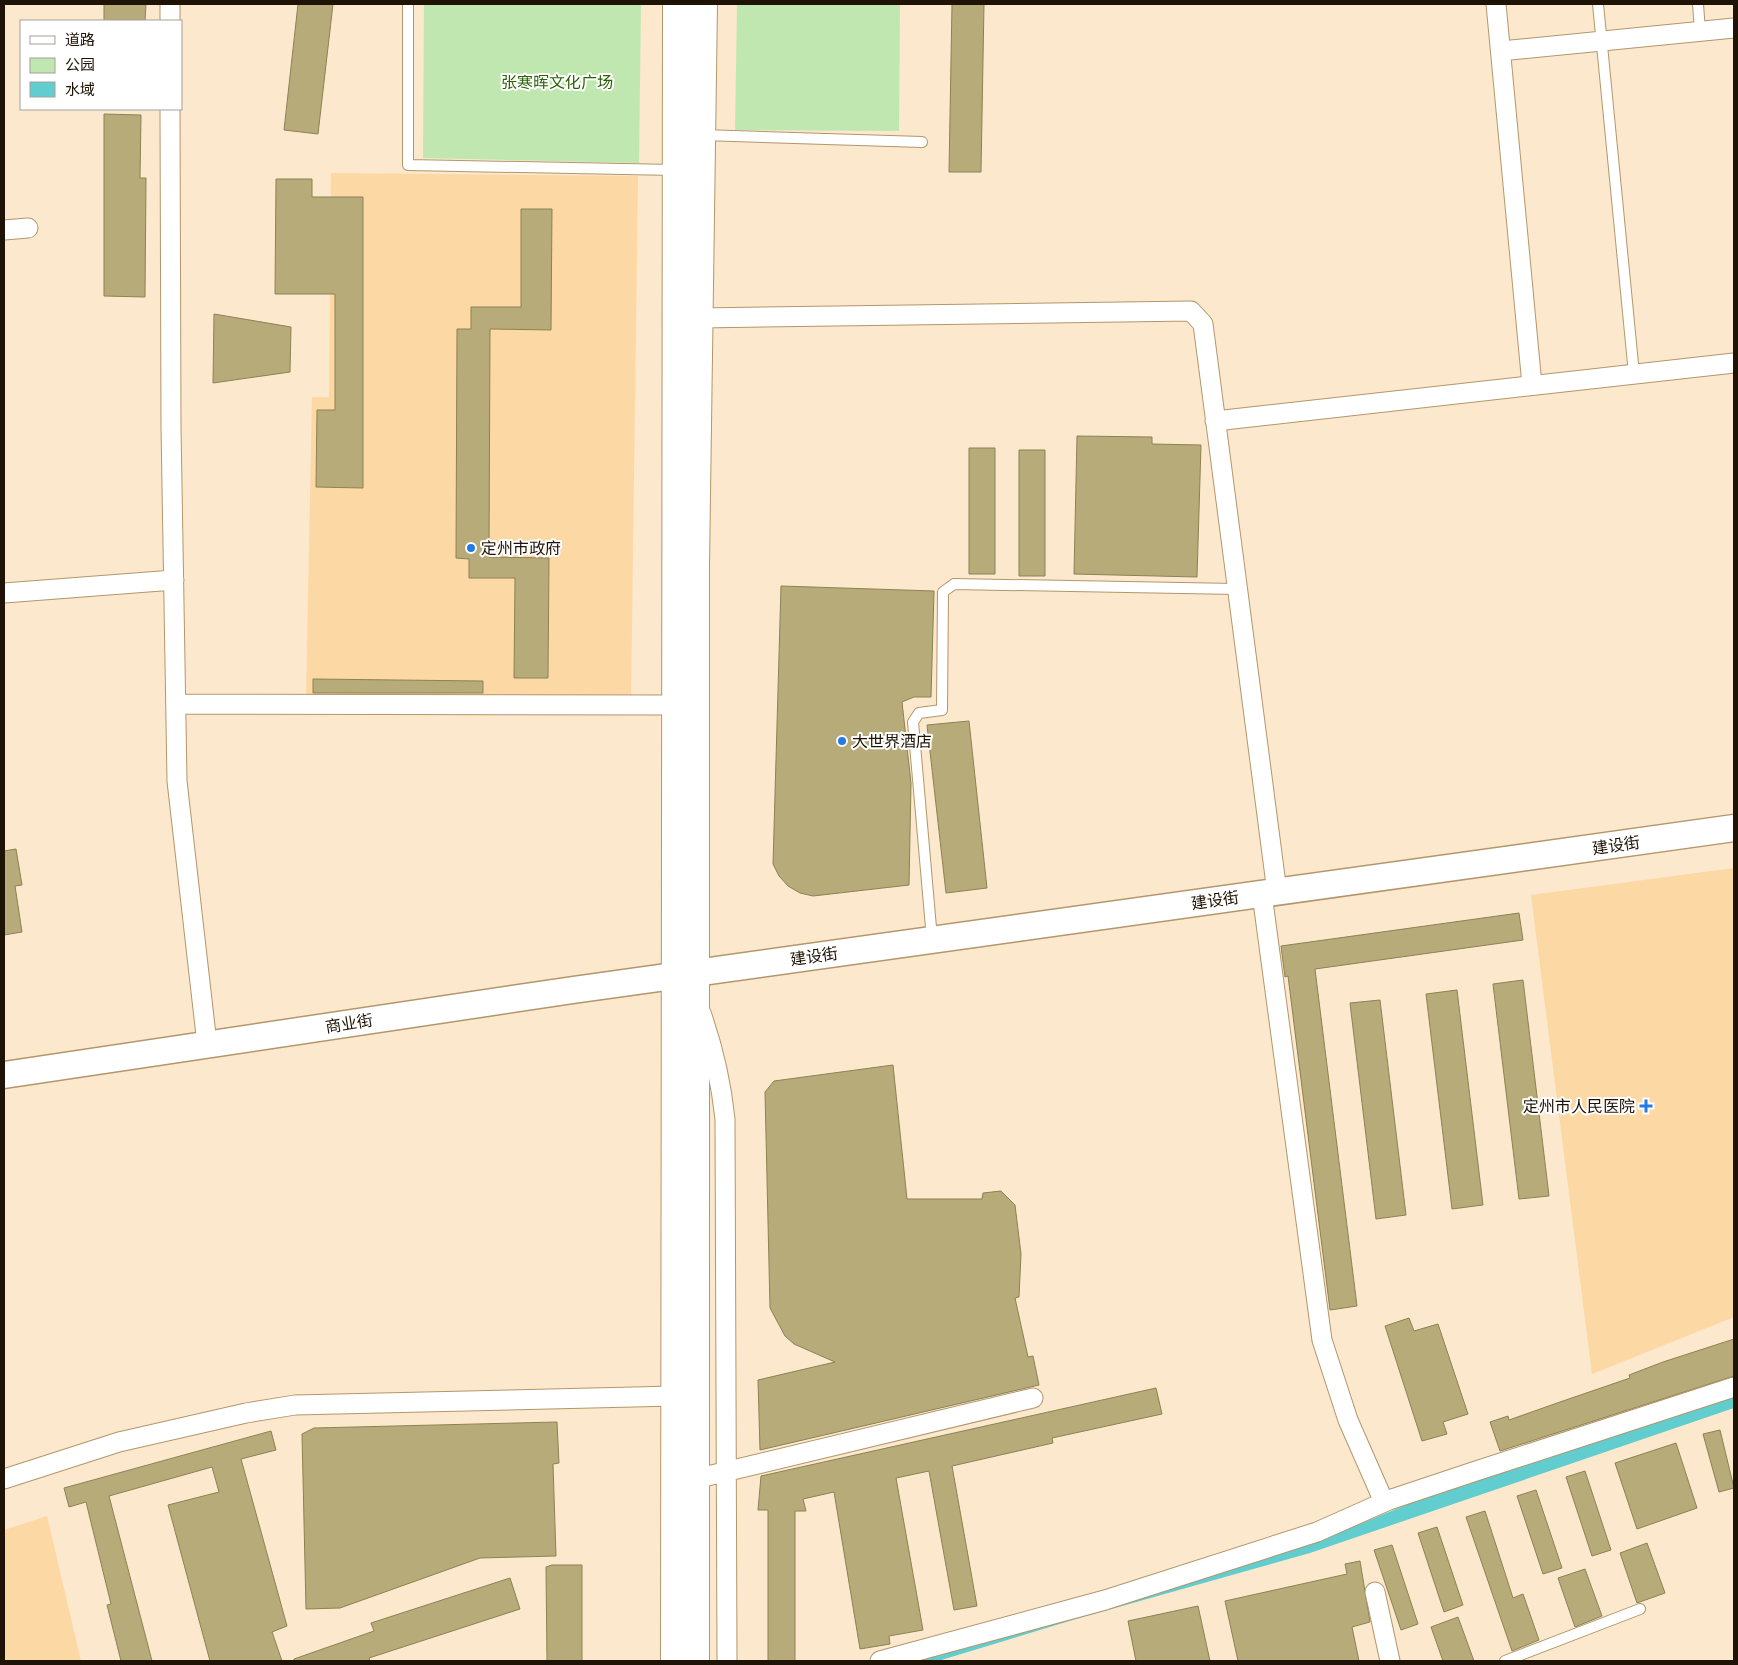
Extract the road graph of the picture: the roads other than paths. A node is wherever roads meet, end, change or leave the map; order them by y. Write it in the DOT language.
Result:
graph roads {
  1 [pos="170,4"];
  2 [pos="408,4"];
  3 [pos="677,4"];
  4 [pos="703,4"];
  5 [pos="1496,4"];
  6 [pos="1598,4"];
  7 [pos="1698,4"];
  8 [pos="170,20"];
  9 [pos="1734,28"];
  10 [pos="1700,31"];
  11 [pos="1601,41"];
  12 [pos="1501,51"];
  13 [pos="170,110"];
  14 [pos="701,135"];
  15 [pos="922,142"];
  16 [pos="676,170"];
  17 [pos="28,228"];
  18 [pos="4,230"];
  19 [pos="699,318"];
  20 [pos="1734,363"];
  21 [pos="1634,374"];
  22 [pos="1532,385"];
  23 [pos="1215,421"];
  24 [pos="174,580"];
  25 [pos="1237,589"];
  26 [pos="4,593"];
  27 [pos="176,704"];
  28 [pos="675,705"];
  29 [pos="1734,828"];
  30 [pos="1270,893"];
  31 [pos="932,940"];
  32 [pos="688,982"];
  33 [pos="207,1044"];
  34 [pos="4,1075"];
  35 [pos="1734,1387"];
  36 [pos="674,1396"];
  37 [pos="1033,1398"];
  38 [pos="726,1472"];
  39 [pos="4,1479"];
  40 [pos="695,1479"];
  41 [pos="1384,1502"];
  42 [pos="1375,1592"];
  43 [pos="1640,1609"];
  44 [pos="674,1661"];
  45 [pos="695,1661"];
  46 [pos="727,1661"];
  47 [pos="880,1661"];
  48 [pos="1390,1661"];
  49 [pos="1505,1661"];
  1 -- 8 [label="street"];
  2 -- 16 [label="lane"];
  3 -- 16 [label="main road"];
  4 -- 14 [label="main road"];
  5 -- 12 [label="street"];
  6 -- 11 [label="lane"];
  7 -- 10 [label="lane"];
  9 -- 10 [label="street"];
  10 -- 11 [label="street"];
  11 -- 12 [label="street"];
  11 -- 21 [label="lane"];
  12 -- 22 [label="street"];
  13 -- 24 [label="street"];
  14 -- 15 [label="lane"];
  14 -- 19 [label="main road"];
  16 -- 28 [label="main road"];
  17 -- 18 [label="street"];
  19 -- 23 [label="street"];
  19 -- 32 [label="main road"];
  20 -- 21 [label="street"];
  21 -- 22 [label="street"];
  22 -- 23 [label="street"];
  23 -- 25 [label="street"];
  24 -- 26 [label="street"];
  24 -- 27 [label="street"];
  25 -- 30 [label="street"];
  25 -- 31 [label="lane"];
  27 -- 28 [label="street"];
  27 -- 33 [label="street"];
  28 -- 32 [label="main road"];
  29 -- 30 [label="street, 建设街"];
  30 -- 31 [label="street, 建设街"];
  30 -- 41 [label="street"];
  31 -- 32 [label="street, 建设街"];
  32 -- 33 [label="street, 商业街"];
  32 -- 36 [label="main road"];
  32 -- 38 [label="street"];
  32 -- 40 [label="main road"];
  33 -- 34 [label="street, 商业街"];
  35 -- 41 [label="street"];
  36 -- 39 [label="street"];
  36 -- 44 [label="main road"];
  37 -- 38 [label="street"];
  38 -- 40 [label="street"];
  38 -- 46 [label="street"];
  40 -- 45 [label="main road"];
  41 -- 47 [label="street"];
  42 -- 48 [label="street"];
  43 -- 49 [label="lane"];
}
